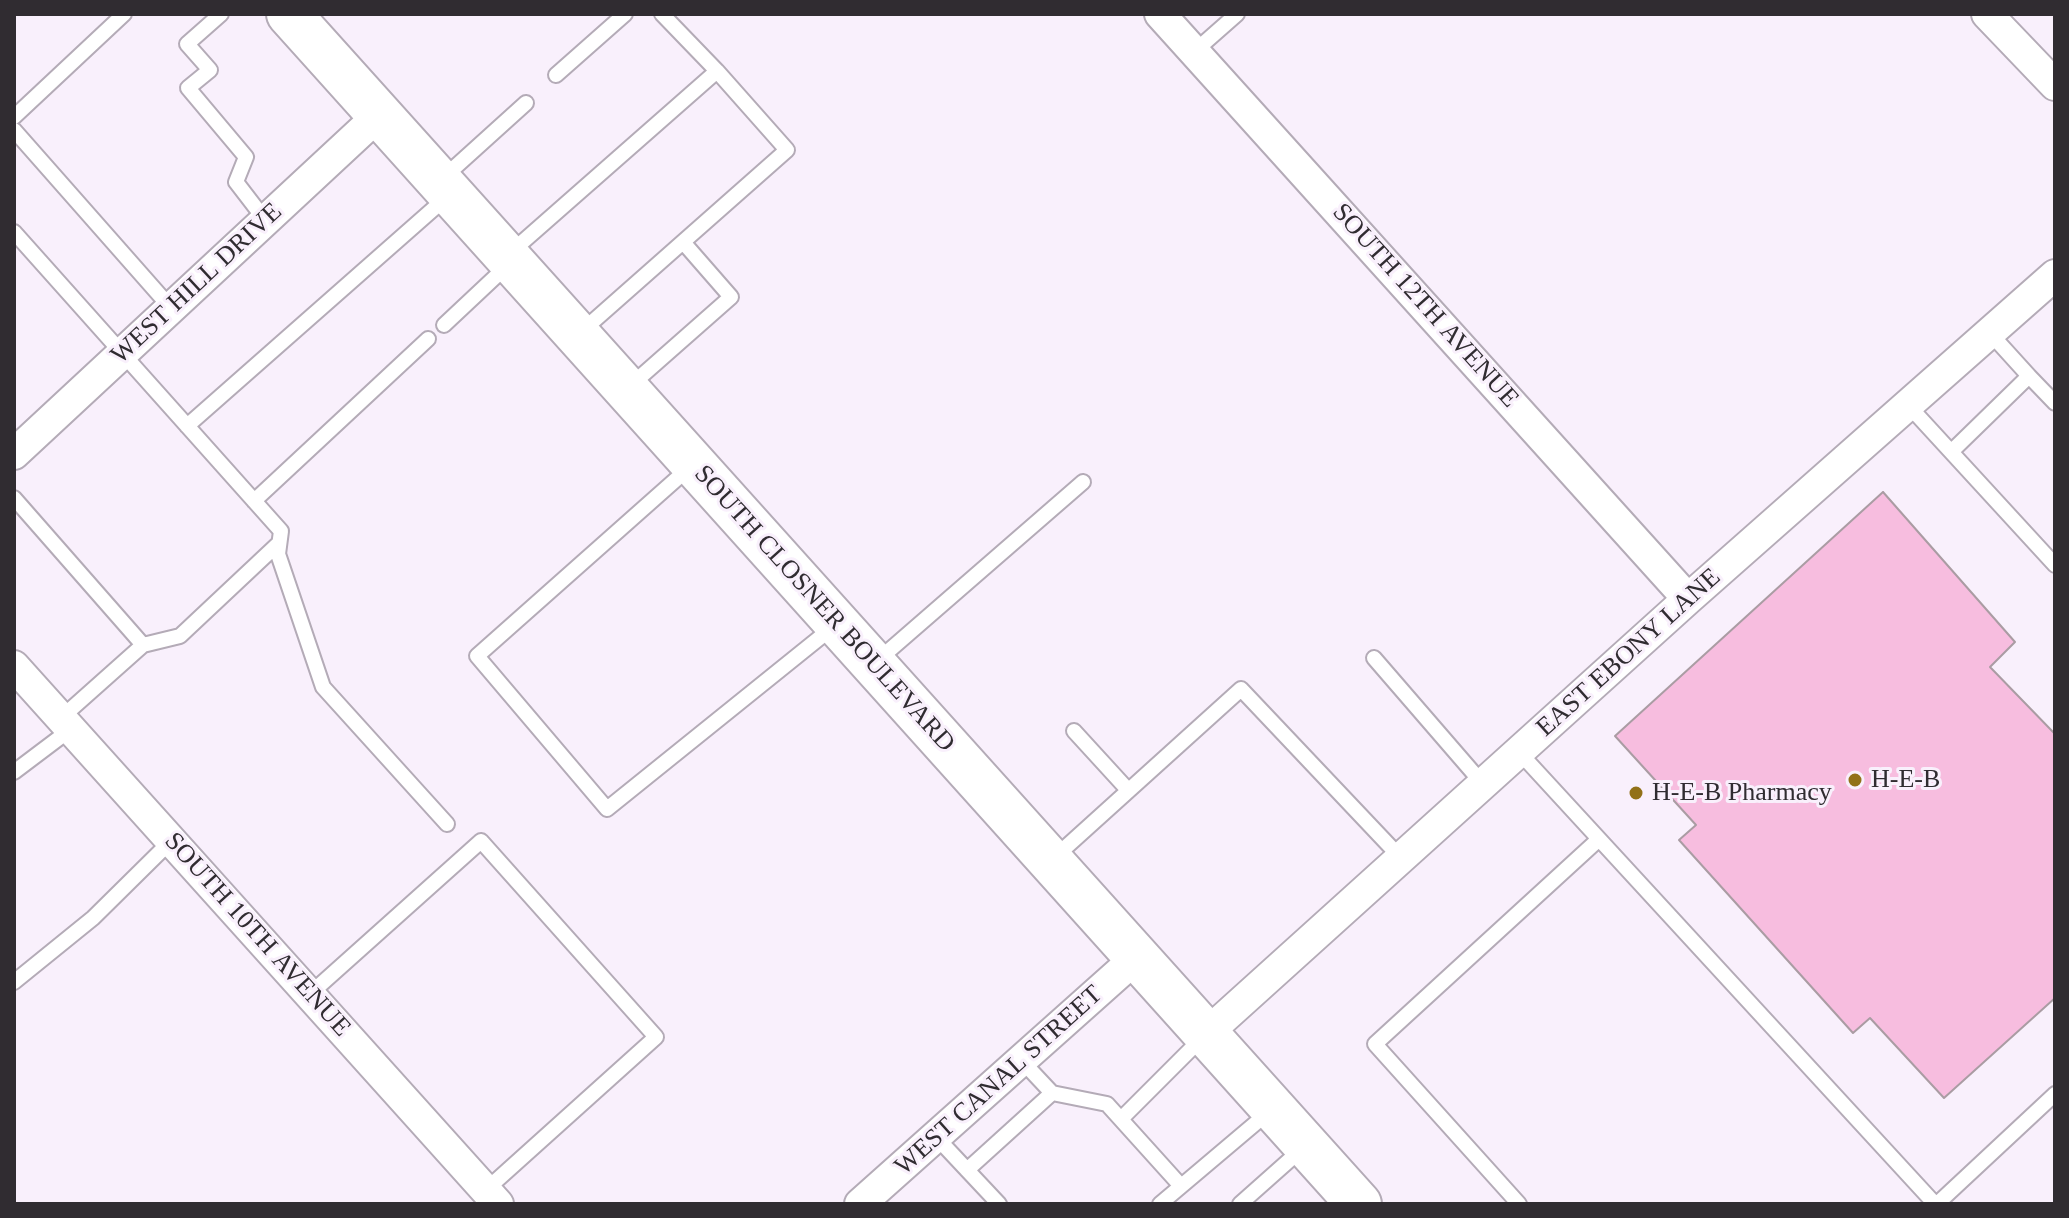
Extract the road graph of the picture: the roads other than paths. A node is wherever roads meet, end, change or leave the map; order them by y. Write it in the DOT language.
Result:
graph roads {
  1 [pos="124,14"];
  2 [pos="221,14"];
  3 [pos="289,14"];
  4 [pos="625,14"];
  5 [pos="662,14"];
  6 [pos="1160,14"];
  7 [pos="1237,14"];
  8 [pos="1987,14"];
  9 [pos="1195,51"];
  10 [pos="717,71"];
  11 [pos="556,75"];
  12 [pos="2055,85"];
  13 [pos="526,103"];
  14 [pos="380,114"];
  15 [pos="14,117"];
  16 [pos="14,130"];
  17 [pos="445,187"];
  18 [pos="266,221"];
  19 [pos="14,232"];
  20 [pos="683,242"];
  21 [pos="509,259"];
  22 [pos="2055,275"];
  23 [pos="171,308"];
  24 [pos="444,325"];
  25 [pos="1990,333"];
  26 [pos="578,335"];
  27 [pos="428,339"];
  28 [pos="123,353"];
  29 [pos="2029,376"];
  30 [pos="627,389"];
  31 [pos="2055,403"];
  32 [pos="1908,405"];
  33 [pos="187,426"];
  34 [pos="1952,451"];
  35 [pos="14,454"];
  36 [pos="694,464"];
  37 [pos="1083,482"];
  38 [pos="14,498"];
  39 [pos="254,501"];
  40 [pos="279,543"];
  41 [pos="2055,565"];
  42 [pos="1688,599"];
  43 [pos="837,624"];
  44 [pos="143,645"];
  45 [pos="1374,658"];
  46 [pos="874,664"];
  47 [pos="14,666"];
  48 [pos="66,724"];
  49 [pos="1074,731"];
  50 [pos="1519,752"];
  51 [pos="14,772"];
  52 [pos="1483,784"];
  53 [pos="1128,790"];
  54 [pos="447,824"];
  55 [pos="1599,839"];
  56 [pos="172,840"];
  57 [pos="1401,858"];
  58 [pos="1051,861"];
  59 [pos="1137,957"];
  60 [pos="14,982"];
  61 [pos="310,994"];
  62 [pos="1206,1034"];
  63 [pos="1022,1061"];
  64 [pos="1052,1093"];
  65 [pos="2055,1094"];
  66 [pos="1273,1109"];
  67 [pos="1122,1118"];
  68 [pos="938,1139"];
  69 [pos="1306,1145"];
  70 [pos="967,1170"];
  71 [pos="1181,1186"];
  72 [pos="493,1197"];
  73 [pos="860,1204"];
  74 [pos="999,1204"];
  75 [pos="1160,1204"];
  76 [pos="1240,1204"];
  77 [pos="1359,1204"];
  78 [pos="1519,1204"];
  79 [pos="1936,1204"];
  1 -- 15 [label="lane"];
  2 -- 18 [label="lane"];
  3 -- 14 [label="main road, SOUTH CLOSNER BOULEVARD"];
  4 -- 11 [label="lane"];
  5 -- 10 [label="lane"];
  6 -- 9 [label="street, SOUTH 12TH AVENUE"];
  7 -- 9 [label="lane"];
  8 -- 12 [label="street"];
  9 -- 42 [label="street, SOUTH 12TH AVENUE"];
  10 -- 20 [label="lane"];
  10 -- 21 [label="lane"];
  13 -- 17 [label="lane"];
  14 -- 17 [label="main road, SOUTH CLOSNER BOULEVARD"];
  14 -- 18 [label="street, WEST HILL DRIVE"];
  16 -- 23 [label="lane"];
  17 -- 21 [label="main road, SOUTH CLOSNER BOULEVARD"];
  17 -- 33 [label="lane"];
  18 -- 23 [label="street, WEST HILL DRIVE"];
  19 -- 28 [label="lane"];
  20 -- 26 [label="lane"];
  20 -- 30 [label="lane"];
  21 -- 24 [label="lane"];
  21 -- 26 [label="main road, SOUTH CLOSNER BOULEVARD"];
  22 -- 25 [label="street, EAST EBONY LANE"];
  23 -- 28 [label="street, WEST HILL DRIVE"];
  25 -- 29 [label="lane"];
  25 -- 32 [label="street, EAST EBONY LANE"];
  26 -- 30 [label="main road, SOUTH CLOSNER BOULEVARD"];
  27 -- 39 [label="lane"];
  28 -- 33 [label="lane"];
  28 -- 35 [label="street, WEST HILL DRIVE"];
  29 -- 31 [label="lane"];
  29 -- 34 [label="lane"];
  30 -- 36 [label="main road, SOUTH CLOSNER BOULEVARD"];
  32 -- 34 [label="lane"];
  32 -- 42 [label="street, EAST EBONY LANE"];
  33 -- 39 [label="lane"];
  34 -- 41 [label="lane"];
  36 -- 43 [label="main road, SOUTH CLOSNER BOULEVARD"];
  36 -- 43 [label="lane"];
  37 -- 46 [label="lane"];
  38 -- 44 [label="lane"];
  39 -- 40 [label="lane"];
  40 -- 44 [label="lane"];
  40 -- 54 [label="lane"];
  42 -- 50 [label="street, EAST EBONY LANE"];
  43 -- 46 [label="main road, SOUTH CLOSNER BOULEVARD"];
  44 -- 48 [label="lane"];
  45 -- 52 [label="lane"];
  46 -- 58 [label="main road, SOUTH CLOSNER BOULEVARD"];
  47 -- 48 [label="street, SOUTH 10TH AVENUE"];
  48 -- 51 [label="lane"];
  48 -- 56 [label="street, SOUTH 10TH AVENUE"];
  49 -- 53 [label="lane"];
  50 -- 52 [label="street, EAST EBONY LANE"];
  50 -- 55 [label="lane"];
  52 -- 57 [label="street, EAST EBONY LANE"];
  53 -- 57 [label="lane"];
  53 -- 58 [label="lane"];
  55 -- 78 [label="lane"];
  55 -- 79 [label="lane"];
  56 -- 60 [label="lane"];
  56 -- 61 [label="street, SOUTH 10TH AVENUE"];
  57 -- 62 [label="street, EAST EBONY LANE"];
  58 -- 59 [label="main road, SOUTH CLOSNER BOULEVARD"];
  59 -- 62 [label="main road, SOUTH CLOSNER BOULEVARD"];
  59 -- 63 [label="street, WEST CANAL STREET"];
  61 -- 72 [label="street, SOUTH 10TH AVENUE"];
  61 -- 72 [label="lane"];
  62 -- 66 [label="main road, SOUTH CLOSNER BOULEVARD"];
  62 -- 67 [label="lane"];
  63 -- 64 [label="lane"];
  63 -- 68 [label="street, WEST CANAL STREET"];
  64 -- 67 [label="lane"];
  64 -- 70 [label="lane"];
  65 -- 79 [label="lane"];
  66 -- 69 [label="main road, SOUTH CLOSNER BOULEVARD"];
  66 -- 71 [label="lane"];
  67 -- 71 [label="lane"];
  68 -- 70 [label="lane"];
  68 -- 73 [label="street, WEST CANAL STREET"];
  69 -- 76 [label="lane"];
  69 -- 77 [label="main road, SOUTH CLOSNER BOULEVARD"];
  70 -- 74 [label="lane"];
  71 -- 75 [label="lane"];
}
